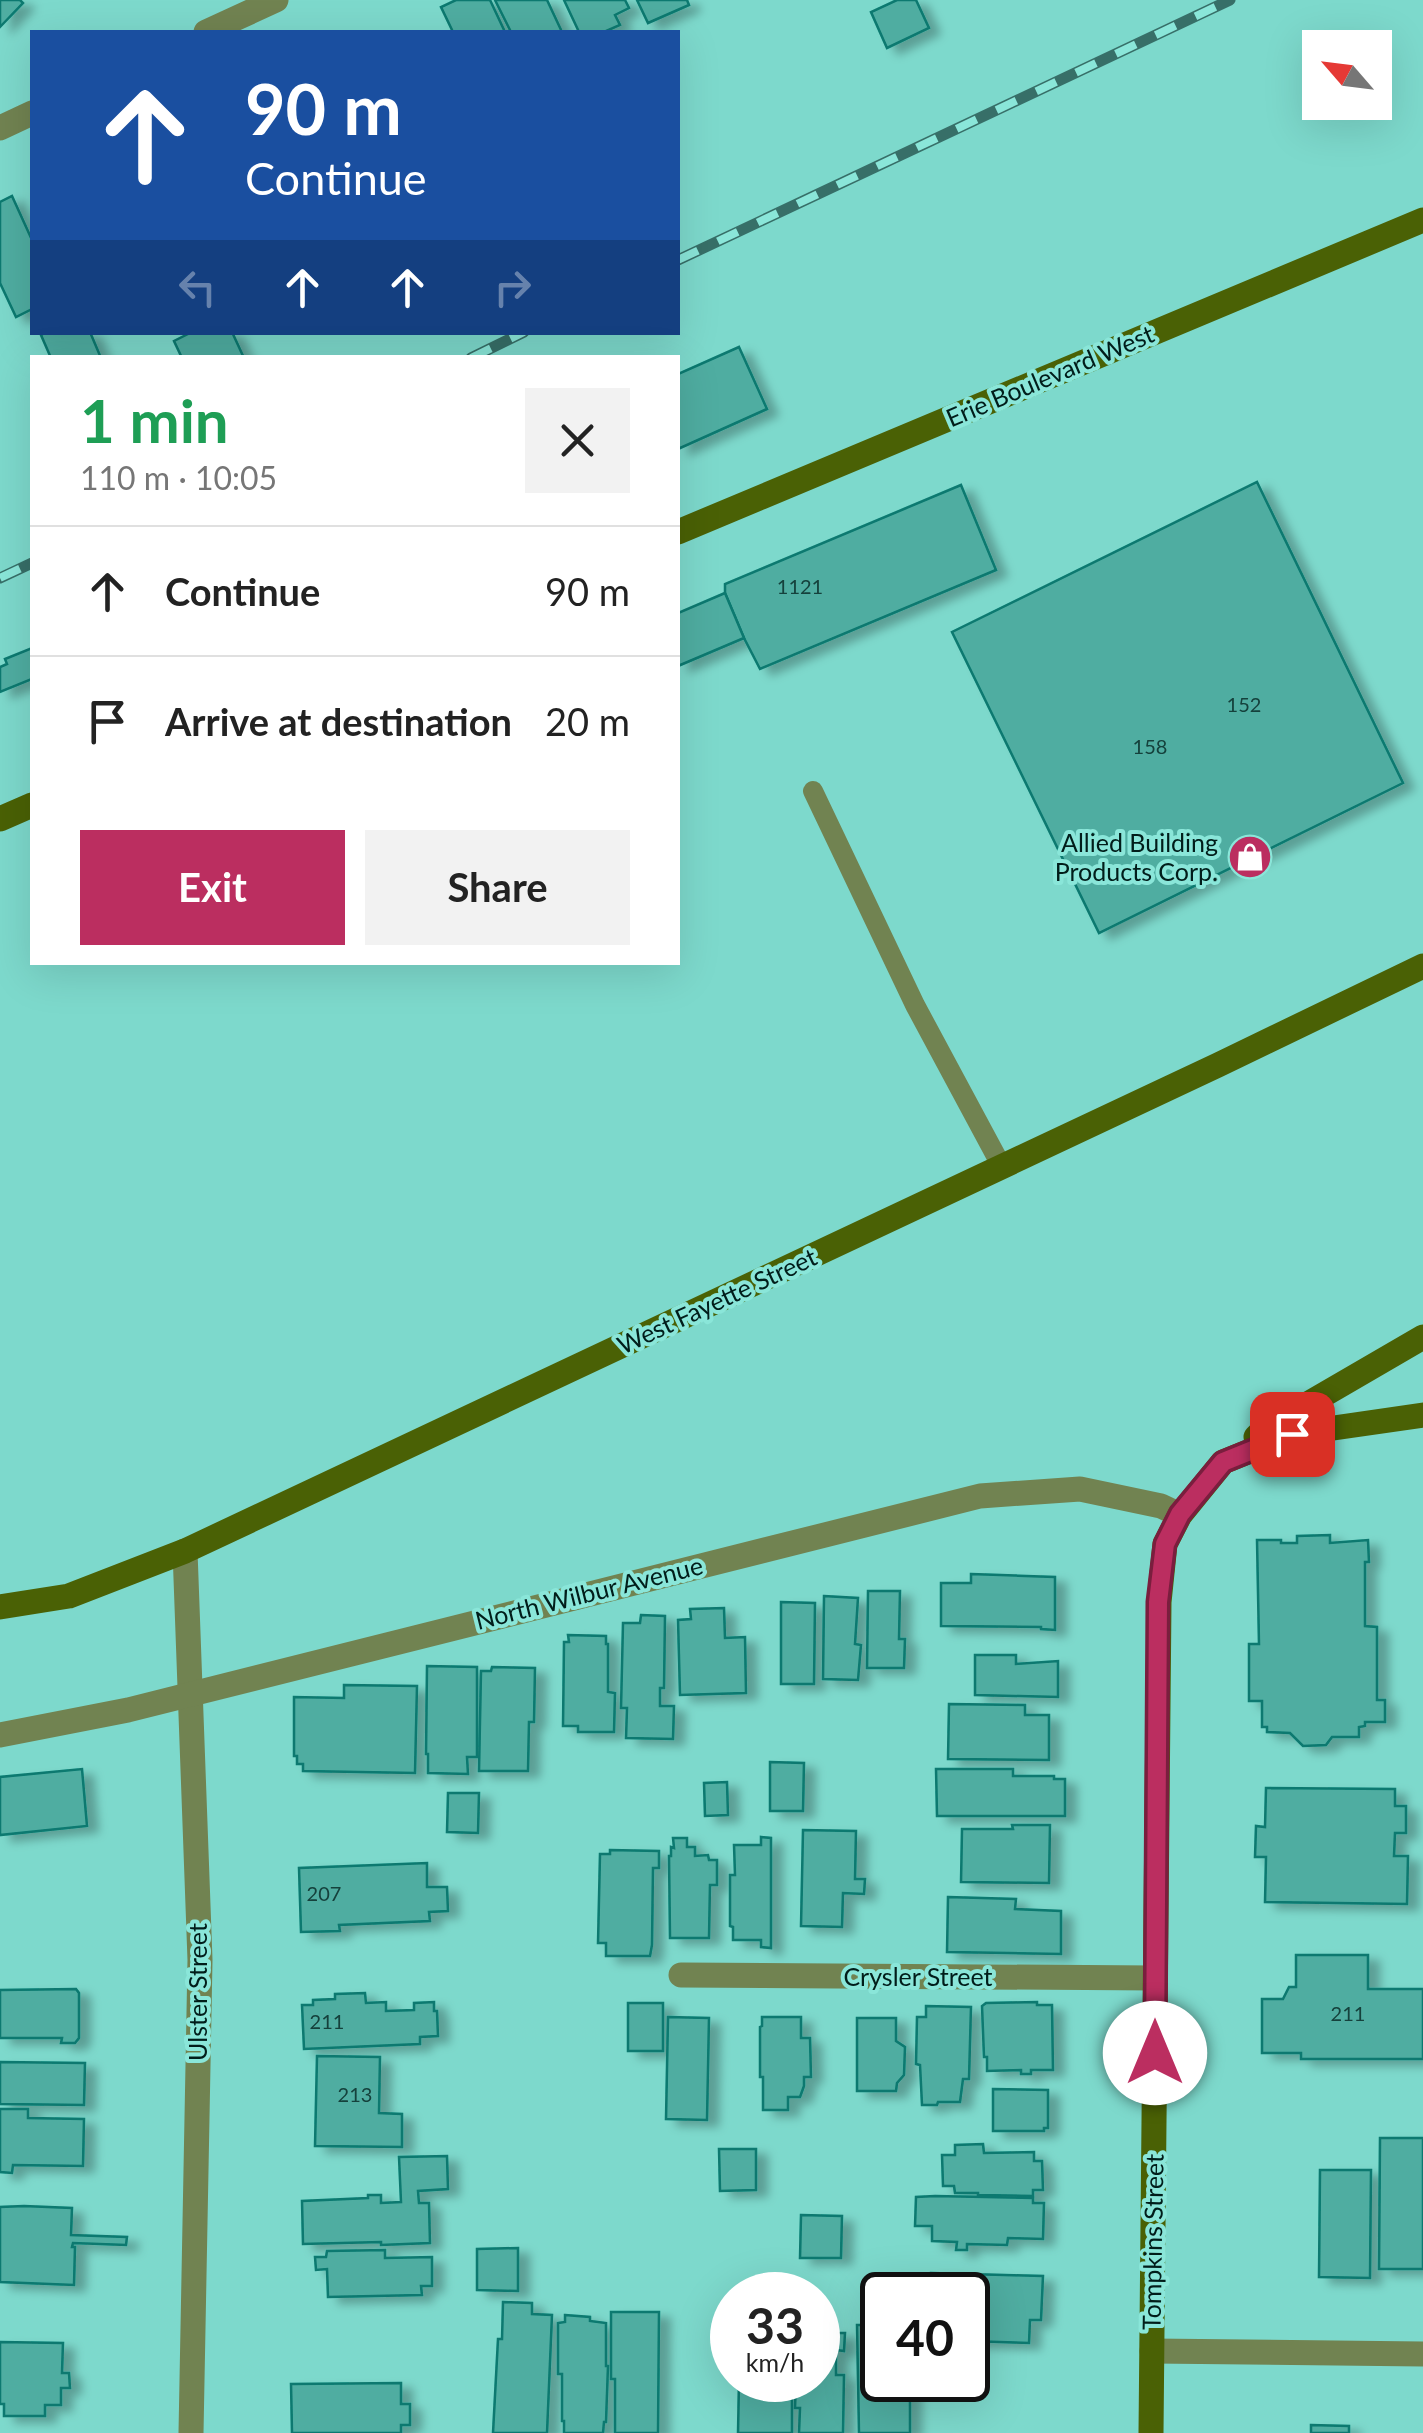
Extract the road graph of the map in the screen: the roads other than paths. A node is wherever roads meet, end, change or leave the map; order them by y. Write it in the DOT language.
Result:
graph roads {
  1 [pos="276,0"];
  2 [pos="210,30"];
  3 [pos="30,114"];
  4 [pos="0,128"];
  5 [pos="1423,220"];
  6 [pos="680,531"];
  7 [pos="813,791"];
  8 [pos="30,806"];
  9 [pos="0,819"];
  10 [pos="1423,966"];
  11 [pos="1002,1167"];
  12 [pos="1423,1337"];
  13 [pos="1423,1415"];
  14 [pos="1235,1455"];
  15 [pos="1180,1514"];
  16 [pos="185,1551"];
  17 [pos="0,1607"];
  18 [pos="192,1693"];
  19 [pos="0,1735"];
  20 [pos="681,1976"];
  21 [pos="1155,1978"];
  22 [pos="1152,2351"];
  23 [pos="1423,2354"];
  24 [pos="191,2433"];
  25 [pos="1151,2433"];
  1 -- 2 [label="street"];
  3 -- 4 [label="street"];
  5 -- 6 [label="street, Erie Boulevard West"];
  7 -- 11 [label="lane"];
  8 -- 9 [label="street"];
  10 -- 11 [label="street, West Fayette Street"];
  11 -- 16 [label="street, West Fayette Street"];
  12 -- 14 [label="street"];
  13 -- 14 [label="street"];
  14 -- 15 [label="street, Tompkins Street"];
  15 -- 18 [label="street, North Wilbur Avenue"];
  15 -- 21 [label="street, Tompkins Street"];
  16 -- 17 [label="street, West Fayette Street"];
  16 -- 18 [label="street, Ulster Street"];
  18 -- 19 [label="street, North Wilbur Avenue"];
  18 -- 24 [label="street, Ulster Street"];
  20 -- 21 [label="street, Crysler Street"];
  21 -- 22 [label="street, Tompkins Street"];
  22 -- 23 [label="street"];
  22 -- 25 [label="street, Tompkins Street"];
}
